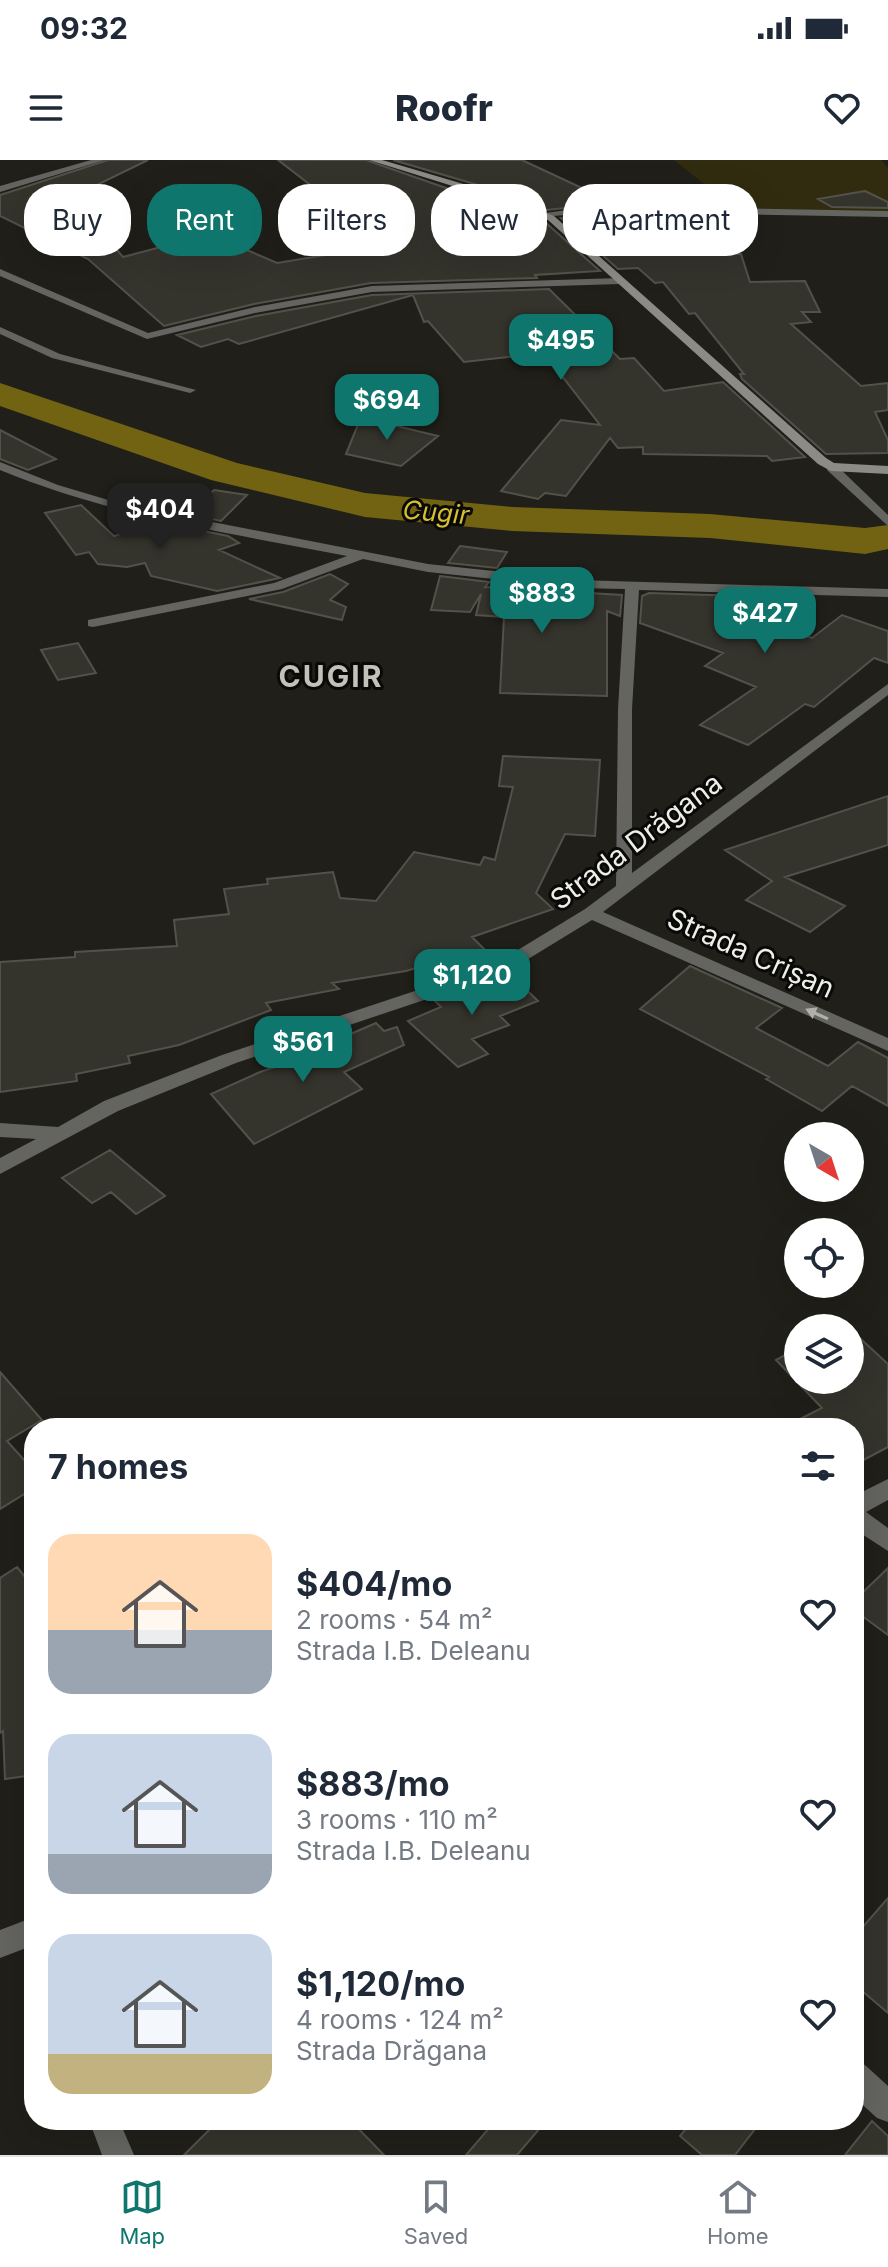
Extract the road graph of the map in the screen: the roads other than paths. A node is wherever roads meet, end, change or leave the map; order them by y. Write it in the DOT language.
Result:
graph roads {
  1 [pos="101,160"];
  2 [pos="373,160"];
  3 [pos="448,184"];
  4 [pos="0,189"];
  5 [pos="547,214"];
  6 [pos="888,214"];
  7 [pos="547,217"];
  8 [pos="0,272"];
  9 [pos="620,281"];
  10 [pos="0,330"];
  11 [pos="190,390"];
  12 [pos="0,466"];
  13 [pos="831,467"];
  14 [pos="888,470"];
  15 [pos="888,522"];
  16 [pos="360,556"];
  17 [pos="632,586"];
  18 [pos="888,593"];
  19 [pos="93,623"];
  20 [pos="888,688"];
  21 [pos="624,886"];
  22 [pos="591,913"];
  23 [pos="888,1045"];
  24 [pos="0,1130"];
  25 [pos="57,1133"];
  26 [pos="0,1167"];
  27 [pos="888,1489"];
  28 [pos="864,1502"];
  29 [pos="864,1523"];
  30 [pos="888,1541"];
  31 [pos="24,1935"];
  32 [pos="0,1944"];
  33 [pos="864,2085"];
  34 [pos="888,2107"];
  35 [pos="108,2130"];
  36 [pos="118,2155"];
  1 -- 4 [label="street"];
  2 -- 3 [label="main road"];
  5 -- 6 [label="street"];
  7 -- 9 [label="main road"];
  8 -- 9 [label="street"];
  9 -- 13 [label="main road"];
  10 -- 11 [label="street"];
  12 -- 16 [label="street"];
  13 -- 14 [label="main road"];
  13 -- 15 [label="street"];
  16 -- 17 [label="street"];
  16 -- 19 [label="street"];
  17 -- 18 [label="street"];
  17 -- 21 [label="street"];
  20 -- 21 [label="street, Strada Drăgana"];
  21 -- 22 [label="street, Strada Drăgana"];
  23 -- 22 [label="street, Strada Crișan, one-way"];
  22 -- 25 [label="street, Strada Drăgana"];
  24 -- 25 [label="street"];
  25 -- 26 [label="street, Strada Drăgana"];
  27 -- 28 [label="street"];
  29 -- 30 [label="street"];
  31 -- 32 [label="street"];
  33 -- 34 [label="street"];
  35 -- 36 [label="street"];
}
